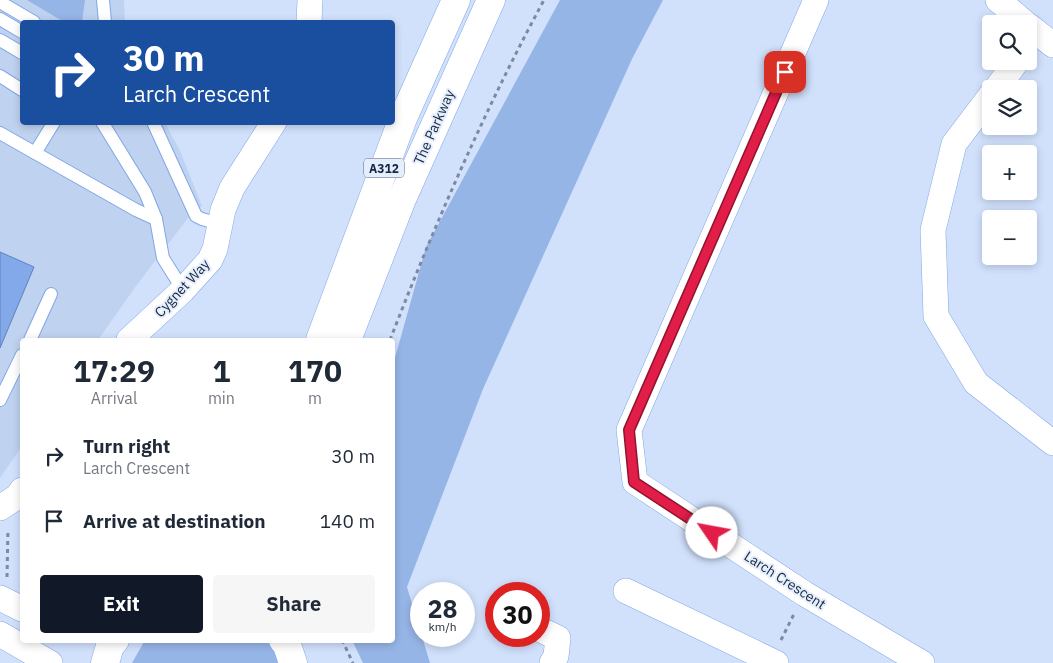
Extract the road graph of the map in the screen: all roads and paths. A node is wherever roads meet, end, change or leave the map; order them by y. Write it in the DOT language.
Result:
graph roads {
  1 [pos="103,0"];
  2 [pos="310,0"];
  3 [pos="456,0"];
  4 [pos="491,0"];
  5 [pos="544,0"];
  6 [pos="816,0"];
  7 [pos="998,0"];
  8 [pos="0,2"];
  9 [pos="1014,15"];
  10 [pos="0,19"];
  11 [pos="31,20"];
  12 [pos="105,20"];
  13 [pos="309,20"];
  14 [pos="20,31"];
  15 [pos="0,40"];
  16 [pos="20,53"];
  17 [pos="0,76"];
  18 [pos="20,89"];
  19 [pos="982,107"];
  20 [pos="52,125"];
  21 [pos="104,125"];
  22 [pos="154,125"];
  23 [pos="272,125"];
  24 [pos="0,133"];
  25 [pos="35,154"];
  26 [pos="156,219"];
  27 [pos="220,224"];
  28 [pos="183,290"];
  29 [pos="52,294"];
  30 [pos="31,338"];
  31 [pos="131,338"];
  32 [pos="321,338"];
  33 [pos="348,338"];
  34 [pos="391,338"];
  35 [pos="20,359"];
  36 [pos="0,400"];
  37 [pos="1053,443"];
  38 [pos="20,493"];
  39 [pos="4,517"];
  40 [pos="4,591"];
  41 [pos="626,591"];
  42 [pos="805,594"];
  43 [pos="20,606"];
  44 [pos="0,634"];
  45 [pos="550,634"];
  46 [pos="112,643"];
  47 [pos="343,643"];
  48 [pos="773,661"];
  49 [pos="50,663"];
  50 [pos="105,663"];
  51 [pos="353,663"];
  52 [pos="552,663"];
  53 [pos="922,663"];
  1 -- 12 [label="lane"];
  2 -- 13 [label="street"];
  3 -- 32 [label="highway, A312"];
  4 -- 33 [label="highway, The Parkway / A312"];
  5 -- 34 [label="path"];
  6 -- 42 [label="street, Larch Crescent"];
  7 -- 9 [label="street"];
  8 -- 11 [label="lane"];
  10 -- 14 [label="lane"];
  15 -- 16 [label="lane"];
  17 -- 18 [label="lane"];
  19 -- 37 [label="street"];
  20 -- 25 [label="lane"];
  21 -- 26 [label="lane"];
  22 -- 27 [label="lane"];
  23 -- 27 [label="street, Cygnet Way"];
  24 -- 25 [label="lane"];
  25 -- 26 [label="lane"];
  26 -- 28 [label="lane"];
  27 -- 28 [label="street, Cygnet Way"];
  28 -- 31 [label="street, Cygnet Way"];
  29 -- 30 [label="lane"];
  35 -- 36 [label="lane"];
  38 -- 39 [label="street"];
  39 -- 40 [label="path"];
  40 -- 43 [label="street"];
  41 -- 48 [label="street"];
  42 -- 48 [label="path"];
  42 -- 53 [label="street, Larch Crescent"];
  44 -- 49 [label="street"];
  45 -- 52 [label="street"];
  46 -- 50 [label="highway"];
  47 -- 51 [label="path"];
}
